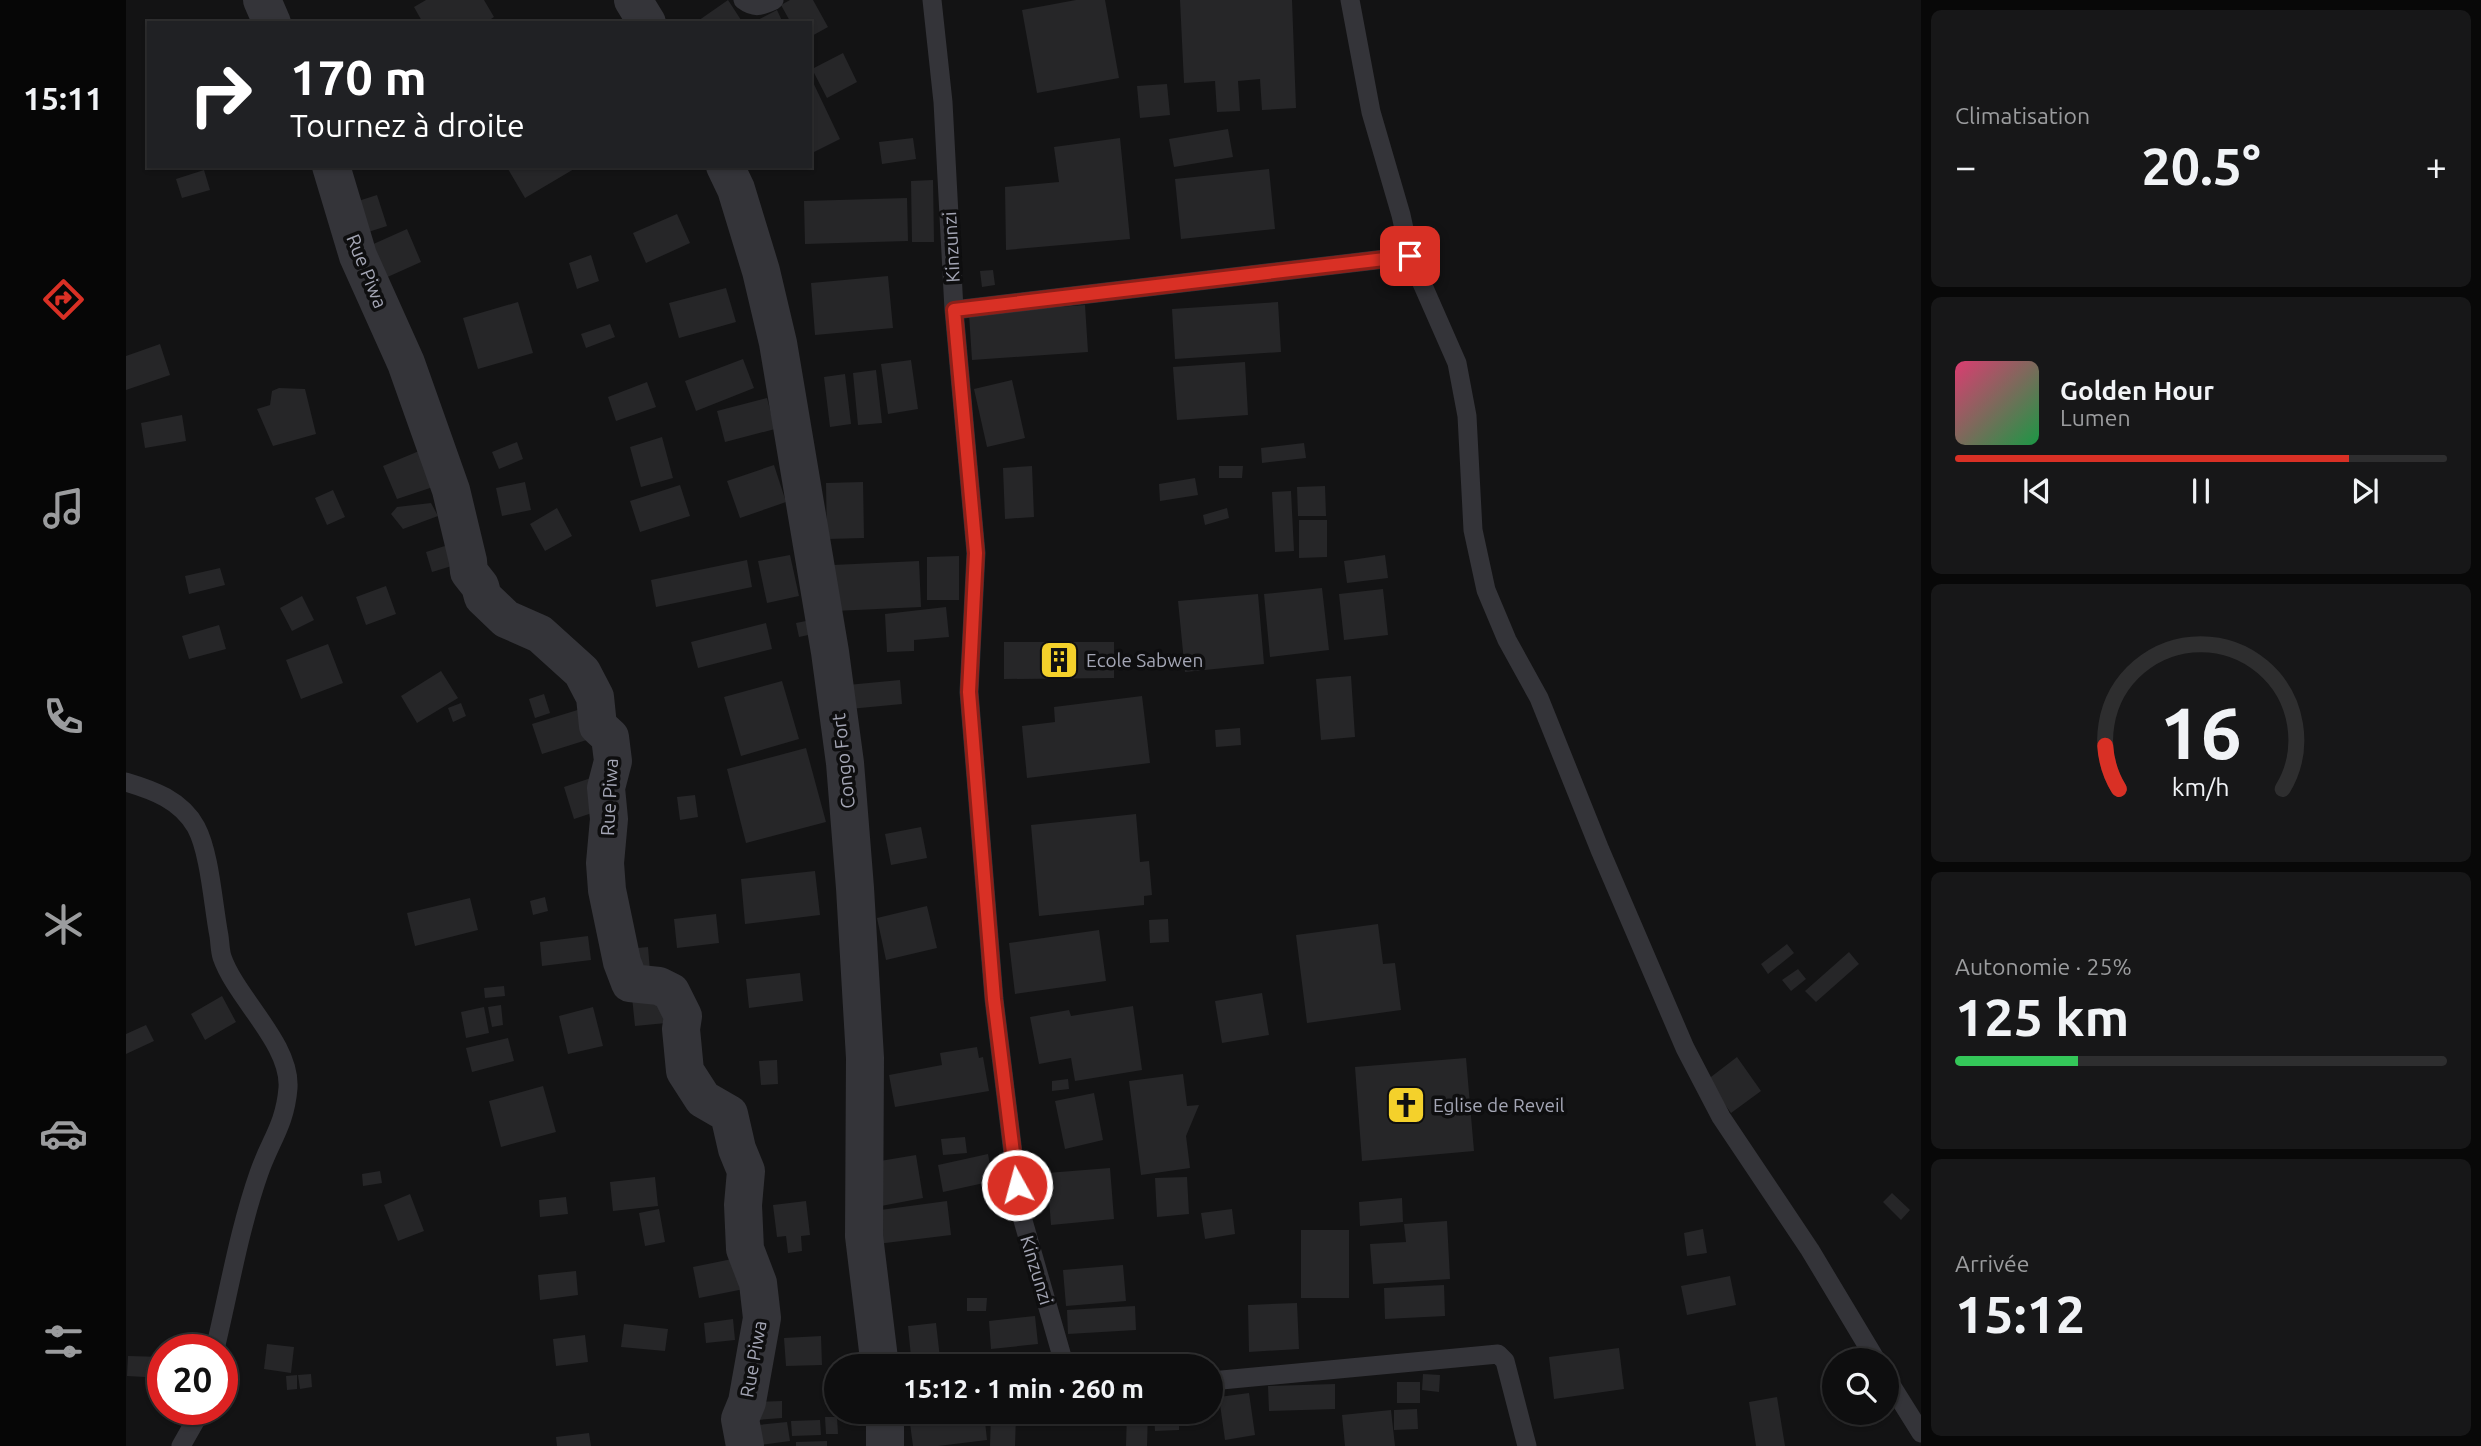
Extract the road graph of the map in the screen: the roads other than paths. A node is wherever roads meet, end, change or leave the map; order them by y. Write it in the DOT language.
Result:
graph roads {
  1 [pos="262,0"];
  2 [pos="633,0"];
  3 [pos="743,0"];
  4 [pos="774,0"];
  5 [pos="932,0"];
  6 [pos="1350,0"];
  7 [pos="271,21"];
  8 [pos="646,21"];
  9 [pos="332,168"];
  10 [pos="726,168"];
  11 [pos="1410,256"];
  12 [pos="954,310"];
  13 [pos="126,782"];
  14 [pos="219,1334"];
  15 [pos="1869,1348"];
  16 [pos="878,1354"];
  17 [pos="1062,1354"];
  18 [pos="1223,1380"];
  19 [pos="1899,1398"];
  20 [pos="885,1424"];
  21 [pos="193,1425"];
  22 [pos="1921,1433"];
  23 [pos="181,1446"];
  24 [pos="745,1446"];
  25 [pos="884,1446"];
  26 [pos="1527,1446"];
  1 -- 7 [label="street"];
  2 -- 8 [label="street"];
  3 -- 4 [label="lane"];
  5 -- 12 [label="lane, Kinzunzi"];
  6 -- 11 [label="lane"];
  9 -- 24 [label="street, Rue Piwa"];
  10 -- 16 [label="street, Congo Fort"];
  11 -- 12 [label="lane"];
  11 -- 15 [label="lane"];
  12 -- 17 [label="lane, Kinzunzi"];
  13 -- 14 [label="lane"];
  18 -- 26 [label="lane"];
  19 -- 22 [label="lane"];
  20 -- 25 [label="street"];
  21 -- 23 [label="lane"];
}
